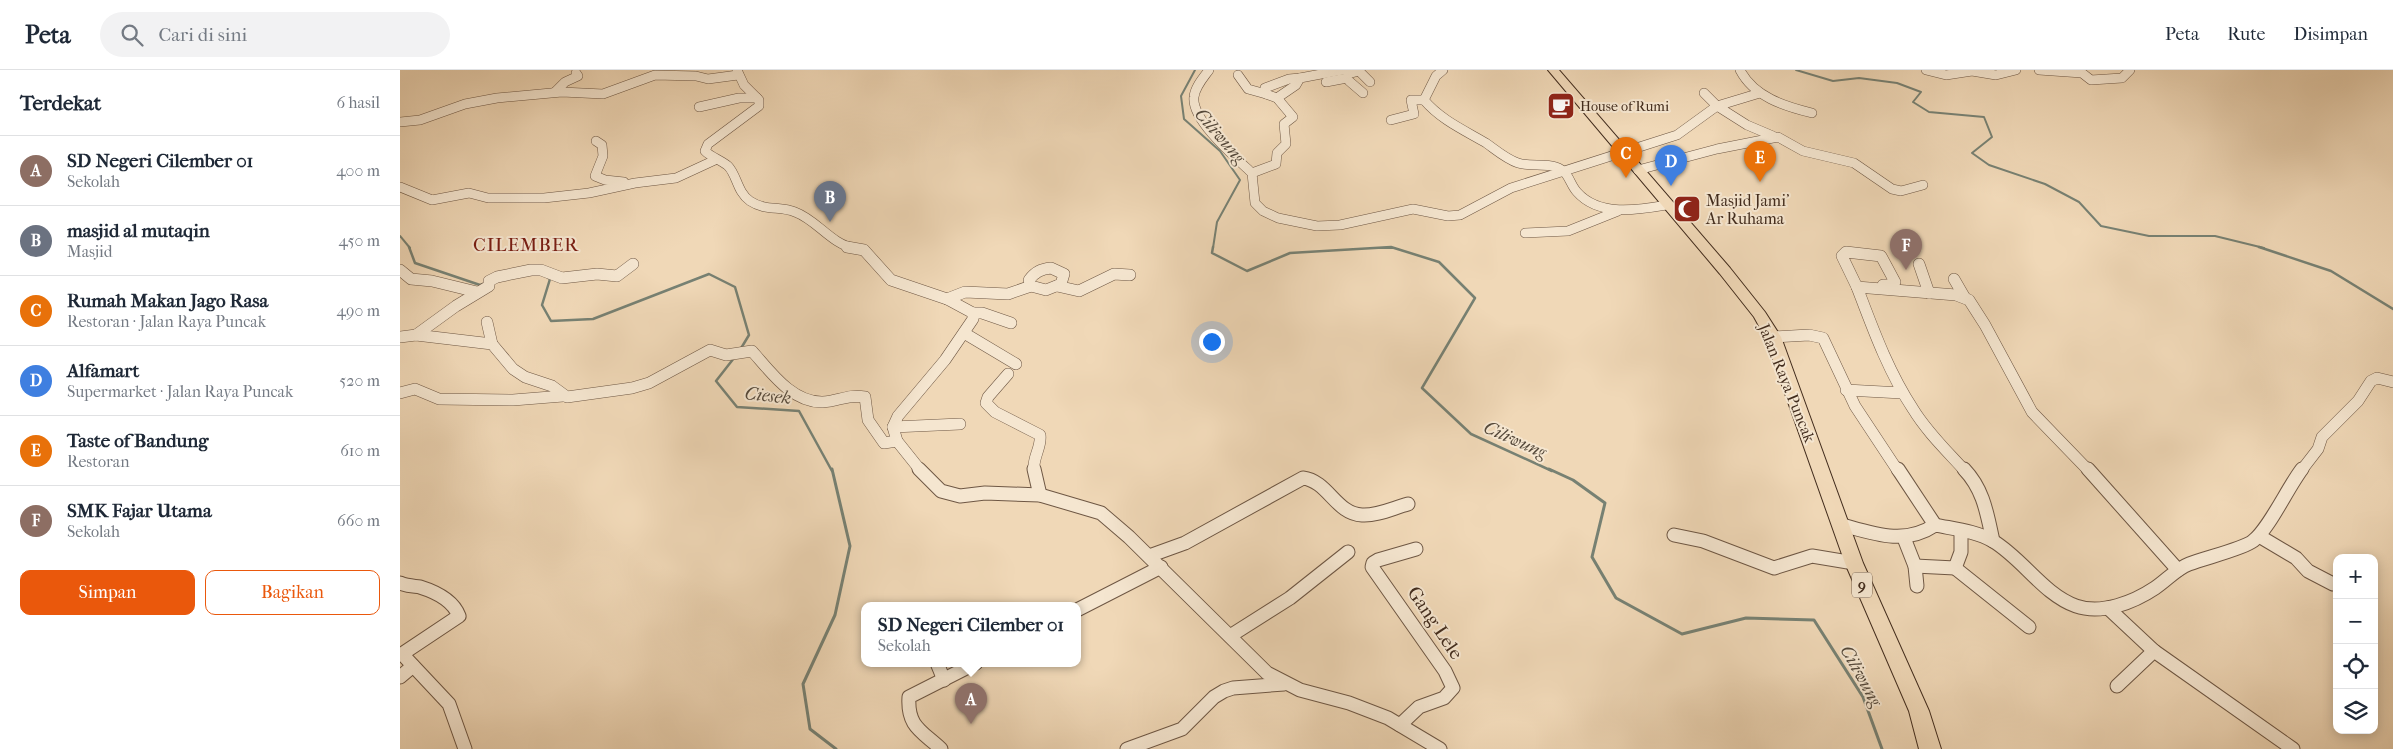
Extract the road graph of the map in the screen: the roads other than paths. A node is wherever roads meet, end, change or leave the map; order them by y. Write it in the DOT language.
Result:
graph roads {
  1 [pos="1209,70"];
  2 [pos="1342,70"];
  3 [pos="1359,70"];
  4 [pos="1443,70"];
  5 [pos="1553,70"];
  6 [pos="1740,70"];
  7 [pos="1926,70"];
  8 [pos="2016,70"];
  9 [pos="2039,70"];
  10 [pos="2130,70"];
  11 [pos="737,72"];
  12 [pos="576,73"];
  13 [pos="1435,73"];
  14 [pos="1238,74"];
  15 [pos="1300,78"];
  16 [pos="1348,79"];
  17 [pos="1370,82"];
  18 [pos="1325,86"];
  19 [pos="556,92"];
  20 [pos="1363,93"];
  21 [pos="1704,93"];
  22 [pos="1760,93"];
  23 [pos="1266,94"];
  24 [pos="757,98"];
  25 [pos="1276,98"];
  26 [pos="1424,100"];
  27 [pos="1717,106"];
  28 [pos="699,107"];
  29 [pos="1812,113"];
  30 [pos="1391,120"];
  31 [pos="400,122"];
  32 [pos="1773,136"];
  33 [pos="596,141"];
  34 [pos="1624,152"];
  35 [pos="715,160"];
  36 [pos="1638,170"];
  37 [pos="1565,171"];
  38 [pos="1252,173"];
  39 [pos="635,183"];
  40 [pos="1923,185"];
  41 [pos="400,186"];
  42 [pos="1667,205"];
  43 [pos="1618,211"];
  44 [pos="1525,233"];
  45 [pos="633,264"];
  46 [pos="1919,264"];
  47 [pos="400,270"];
  48 [pos="1130,275"];
  49 [pos="1954,280"];
  50 [pos="1855,284"];
  51 [pos="1031,286"];
  52 [pos="1057,286"];
  53 [pos="477,292"];
  54 [pos="1929,293"];
  55 [pos="1965,298"];
  56 [pos="947,299"];
  57 [pos="973,313"];
  58 [pos="486,322"];
  59 [pos="1011,323"];
  60 [pos="964,333"];
  61 [pos="416,335"];
  62 [pos="400,337"];
  63 [pos="1772,337"];
  64 [pos="492,344"];
  65 [pos="1016,364"];
  66 [pos="1008,374"];
  67 [pos="2393,382"];
  68 [pos="1846,390"];
  69 [pos="1902,393"];
  70 [pos="400,394"];
  71 [pos="563,396"];
  72 [pos="960,424"];
  73 [pos="893,427"];
  74 [pos="898,441"];
  75 [pos="1040,495"];
  76 [pos="1408,504"];
  77 [pos="1839,524"];
  78 [pos="1935,524"];
  79 [pos="1962,531"];
  80 [pos="1674,535"];
  81 [pos="2259,536"];
  82 [pos="1904,538"];
  83 [pos="1993,541"];
  84 [pos="1416,549"];
  85 [pos="1348,552"];
  86 [pos="1150,556"];
  87 [pos="1854,563"];
  88 [pos="1915,566"];
  89 [pos="1161,567"];
  90 [pos="1955,568"];
  91 [pos="2178,570"];
  92 [pos="400,583"];
  93 [pos="2333,584"];
  94 [pos="1918,586"];
  95 [pos="1081,608"];
  96 [pos="2108,608"];
  97 [pos="2029,628"];
  98 [pos="1230,636"];
  99 [pos="2154,651"];
  100 [pos="413,666"];
  101 [pos="939,667"];
  102 [pos="968,667"];
  103 [pos="400,677"];
  104 [pos="944,680"];
  105 [pos="1285,684"];
  106 [pos="2117,686"];
  107 [pos="1400,725"];
  108 [pos="465,749"];
  109 [pos="941,749"];
  110 [pos="1127,749"];
  111 [pos="1440,749"];
  112 [pos="1930,749"];
  113 [pos="2294,749"];
  1 -- 38 [label="street"];
  2 -- 15 [label="street"];
  3 -- 16 [label="street"];
  3 -- 17 [label="street"];
  4 -- 13 [label="street"];
  5 -- 34 [label="highway, Jalan Raya Puncak / 9"];
  6 -- 22 [label="street"];
  7 -- 8 [label="street"];
  9 -- 10 [label="street"];
  11 -- 19 [label="street"];
  11 -- 24 [label="street"];
  12 -- 19 [label="street"];
  13 -- 26 [label="street"];
  14 -- 23 [label="street"];
  15 -- 23 [label="street"];
  15 -- 25 [label="street"];
  16 -- 18 [label="street"];
  16 -- 20 [label="street"];
  19 -- 31 [label="street"];
  21 -- 27 [label="street"];
  22 -- 27 [label="street"];
  22 -- 29 [label="street"];
  23 -- 25 [label="street"];
  24 -- 28 [label="street"];
  24 -- 35 [label="street"];
  25 -- 38 [label="street"];
  26 -- 30 [label="street"];
  26 -- 37 [label="street"];
  27 -- 32 [label="street"];
  27 -- 34 [label="street"];
  32 -- 36 [label="street"];
  32 -- 40 [label="street"];
  33 -- 39 [label="street"];
  34 -- 36 [label="highway, Jalan Raya Puncak / 9"];
  34 -- 37 [label="street"];
  35 -- 39 [label="street"];
  35 -- 56 [label="street"];
  36 -- 42 [label="highway, Jalan Raya Puncak / 9"];
  37 -- 38 [label="street"];
  37 -- 43 [label="street"];
  39 -- 41 [label="street"];
  42 -- 43 [label="street"];
  42 -- 63 [label="highway, Jalan Raya Puncak / 9"];
  43 -- 44 [label="street"];
  45 -- 53 [label="street"];
  46 -- 54 [label="street"];
  47 -- 53 [label="street"];
  48 -- 52 [label="street"];
  49 -- 55 [label="street"];
  50 -- 50 [label="street"];
  50 -- 54 [label="street"];
  50 -- 69 [label="street"];
  51 -- 52 [label="street"];
  51 -- 52 [label="street"];
  51 -- 56 [label="street"];
  53 -- 61 [label="street"];
  54 -- 55 [label="street"];
  55 -- 91 [label="street"];
  56 -- 57 [label="street"];
  57 -- 59 [label="street"];
  57 -- 60 [label="street"];
  58 -- 64 [label="street"];
  60 -- 65 [label="street"];
  60 -- 73 [label="street"];
  61 -- 62 [label="street"];
  61 -- 64 [label="street"];
  63 -- 68 [label="street"];
  63 -- 77 [label="highway, Jalan Raya Puncak / 9"];
  64 -- 71 [label="street"];
  66 -- 75 [label="street"];
  67 -- 81 [label="street"];
  68 -- 69 [label="street"];
  68 -- 78 [label="street"];
  69 -- 83 [label="street"];
  70 -- 71 [label="street"];
  71 -- 74 [label="street"];
  72 -- 73 [label="street"];
  73 -- 74 [label="street"];
  74 -- 75 [label="street"];
  75 -- 86 [label="street"];
  76 -- 86 [label="street"];
  77 -- 82 [label="street"];
  77 -- 87 [label="highway, Jalan Raya Puncak / 9"];
  78 -- 79 [label="street"];
  78 -- 82 [label="street"];
  79 -- 83 [label="street"];
  79 -- 90 [label="street"];
  80 -- 87 [label="street"];
  81 -- 91 [label="street"];
  81 -- 93 [label="street"];
  82 -- 88 [label="street"];
  83 -- 96 [label="street"];
  84 -- 107 [label="street, Gang Lele"];
  85 -- 98 [label="street"];
  86 -- 89 [label="street"];
  87 -- 112 [label="highway, Jalan Raya Puncak / 9"];
  88 -- 90 [label="street"];
  88 -- 94 [label="street"];
  89 -- 95 [label="street"];
  89 -- 98 [label="street"];
  90 -- 97 [label="street"];
  91 -- 96 [label="street"];
  92 -- 100 [label="street"];
  96 -- 99 [label="street"];
  98 -- 105 [label="street"];
  99 -- 106 [label="street"];
  99 -- 113 [label="street"];
  100 -- 103 [label="street"];
  100 -- 108 [label="street"];
  101 -- 104 [label="street"];
  102 -- 104 [label="street"];
  104 -- 109 [label="street"];
  105 -- 107 [label="street"];
  105 -- 110 [label="street"];
  107 -- 111 [label="street"];
}
